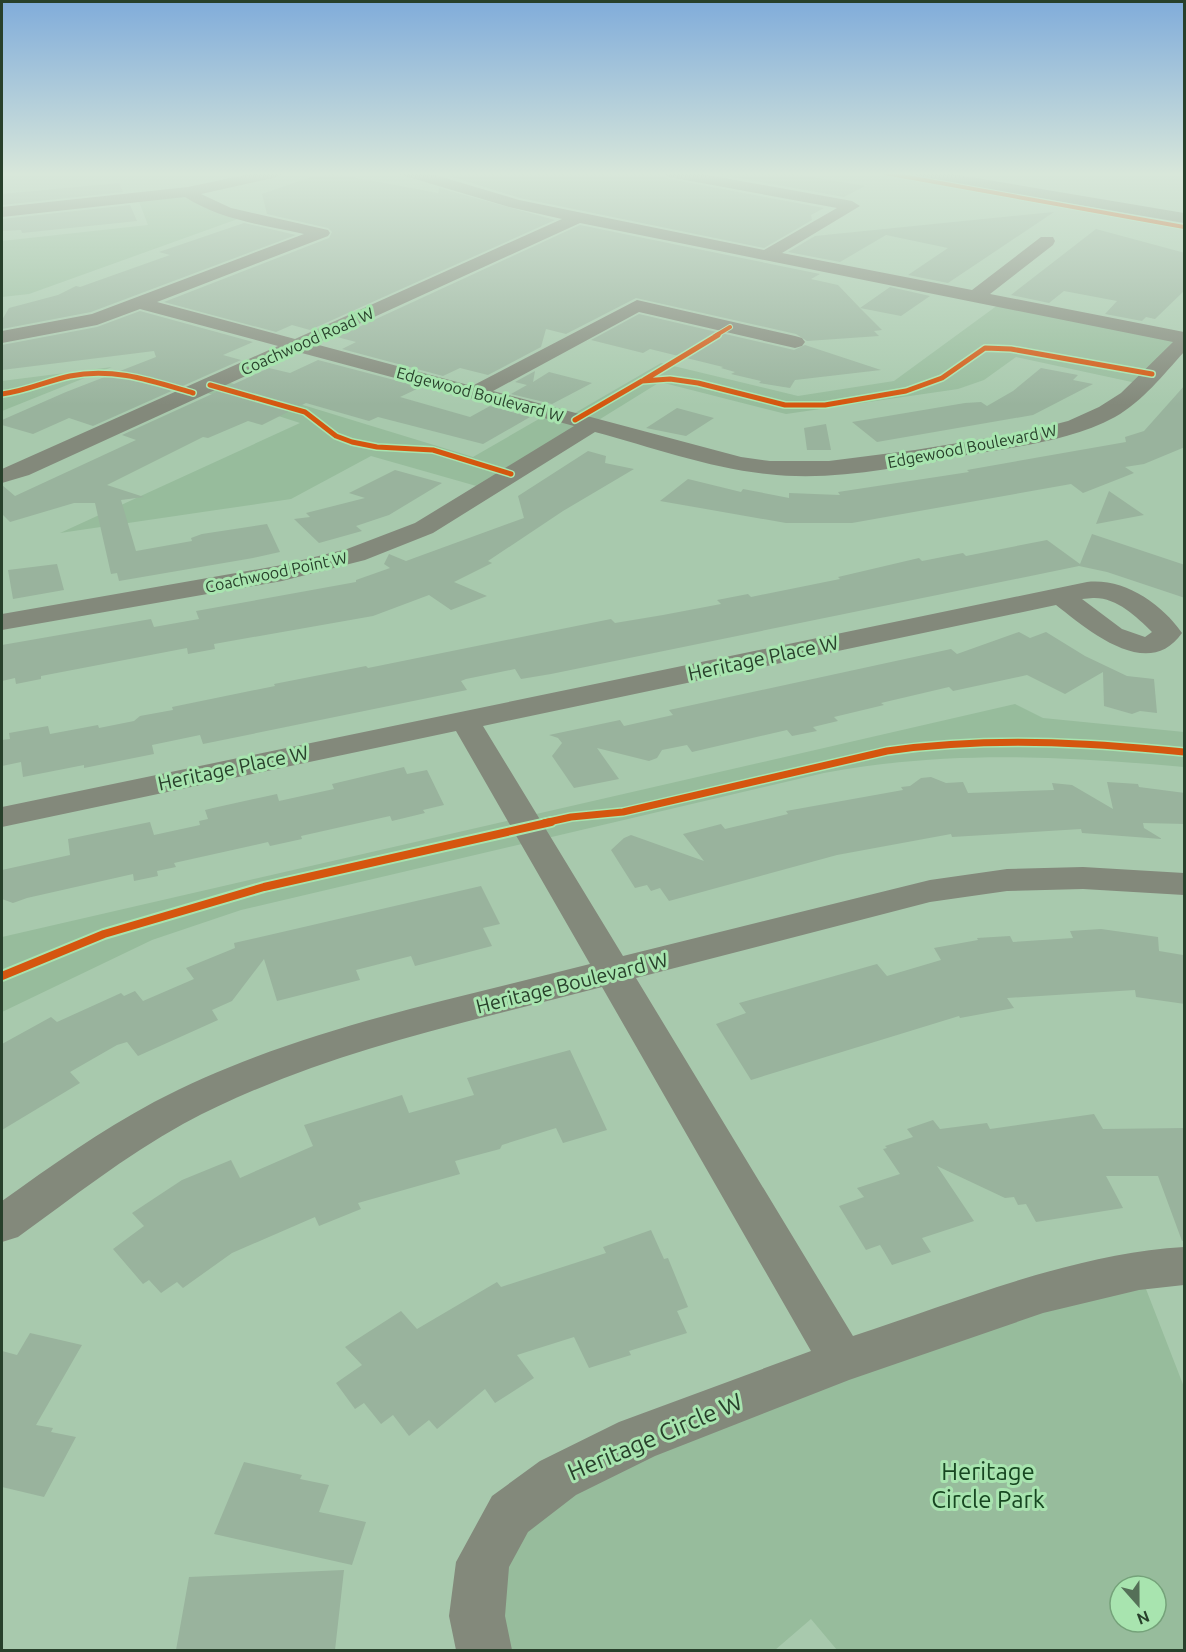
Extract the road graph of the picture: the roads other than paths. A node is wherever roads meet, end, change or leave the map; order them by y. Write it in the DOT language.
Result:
graph roads {
  1 [pos="277,250"];
  2 [pos="507,250"];
  3 [pos="742,250"];
  4 [pos="776,250"];
  5 [pos="1035,250"];
  6 [pos="767,255"];
  7 [pos="976,296"];
  8 [pos="138,303"];
  9 [pos="2,337"];
  10 [pos="1185,340"];
  11 [pos="795,342"];
  12 [pos="298,345"];
  13 [pos="476,392"];
  14 [pos="591,424"];
  15 [pos="2,476"];
  16 [pos="1061,596"];
  17 [pos="2,622"];
  18 [pos="465,720"];
  19 [pos="2,817"];
  20 [pos="1185,884"];
  21 [pos="611,973"];
  22 [pos="2,1224"];
  23 [pos="1185,1266"];
  24 [pos="842,1361"];
  25 [pos="484,1650"];
  1 -- 8 [label="street"];
  2 -- 12 [label="street, Coachwood Road W"];
  3 -- 6 [label="street"];
  4 -- 6 [label="street"];
  5 -- 7 [label="street"];
  6 -- 7 [label="street"];
  7 -- 10 [label="street"];
  8 -- 9 [label="street"];
  8 -- 12 [label="street, Edgewood Boulevard W"];
  10 -- 14 [label="street, Edgewood Boulevard W"];
  11 -- 13 [label="street"];
  12 -- 13 [label="street, Edgewood Boulevard W"];
  12 -- 15 [label="street, Coachwood Road W"];
  13 -- 14 [label="street, Edgewood Boulevard W"];
  14 -- 17 [label="street, Coachwood Point W"];
  16 -- 18 [label="street, Heritage Place W"];
  18 -- 19 [label="street, Heritage Place W"];
  18 -- 21 [label="street"];
  20 -- 21 [label="street, Heritage Boulevard W"];
  21 -- 22 [label="street, Heritage Boulevard W"];
  21 -- 24 [label="street"];
  23 -- 24 [label="street, Heritage Circle W"];
  24 -- 25 [label="street, Heritage Circle W"];
}
